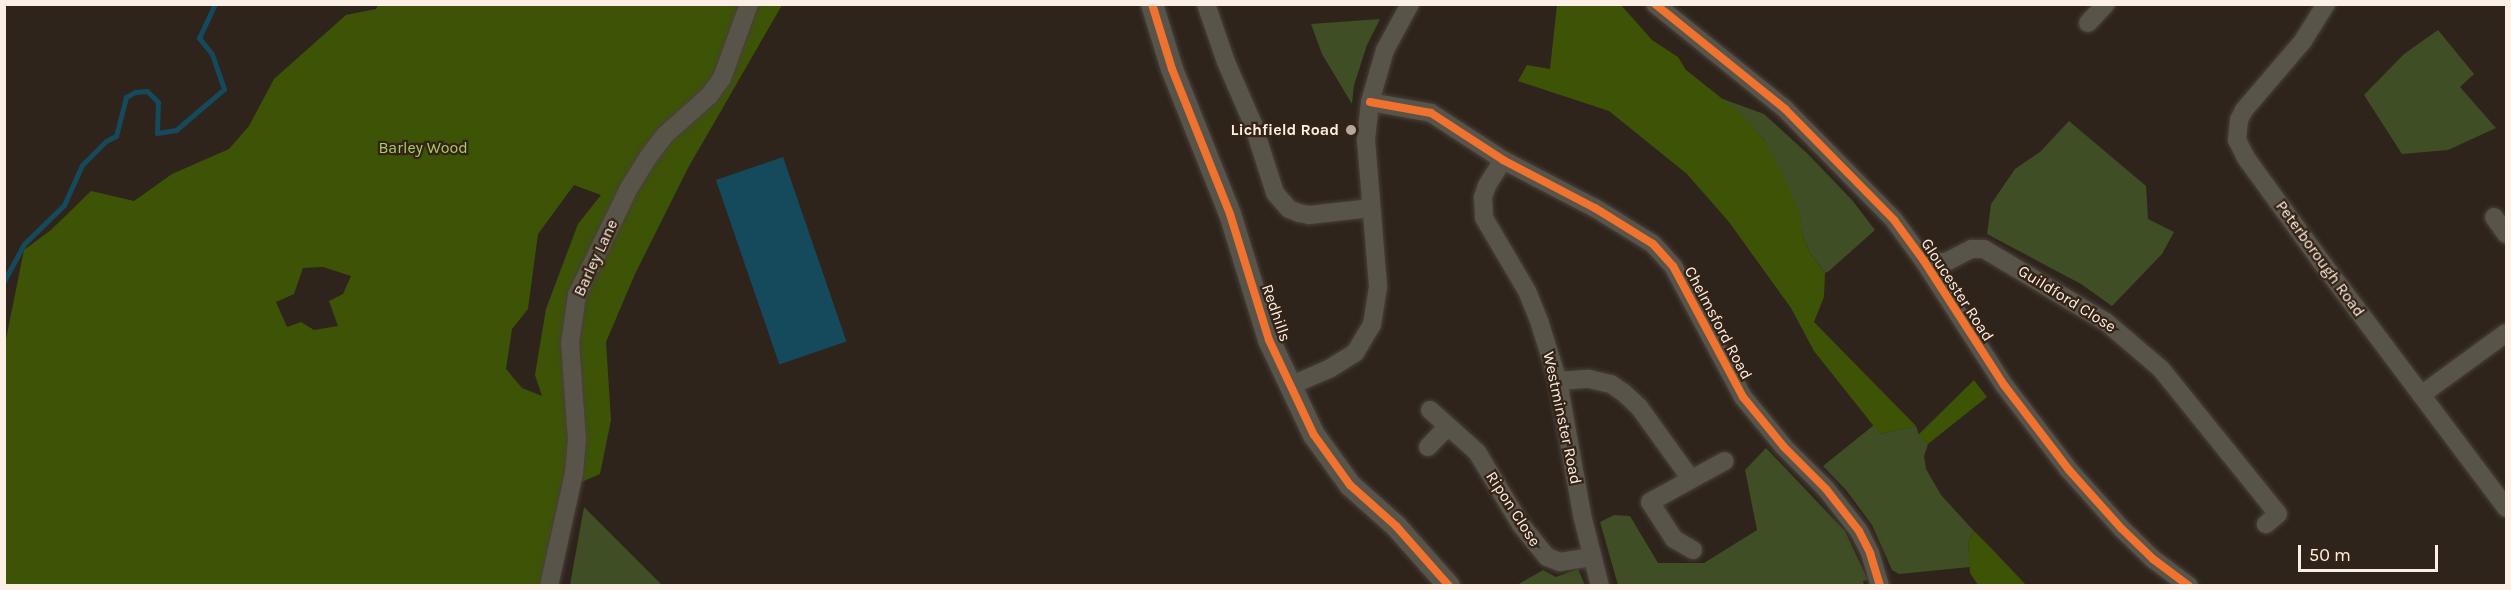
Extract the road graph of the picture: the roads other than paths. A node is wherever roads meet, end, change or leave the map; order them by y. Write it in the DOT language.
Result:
graph roads {
  1 [pos="749,4"];
  2 [pos="1152,4"];
  3 [pos="1206,4"];
  4 [pos="1410,4"];
  5 [pos="1655,4"];
  6 [pos="2326,4"];
  7 [pos="2102,6"];
  8 [pos="2088,23"];
  9 [pos="1370,102"];
  10 [pos="1503,160"];
  11 [pos="1371,208"];
  12 [pos="2494,217"];
  13 [pos="2506,234"];
  14 [pos="1924,261"];
  15 [pos="2506,333"];
  16 [pos="1558,381"];
  17 [pos="1292,385"];
  18 [pos="2421,395"];
  19 [pos="1430,410"];
  20 [pos="1447,427"];
  21 [pos="1428,447"];
  22 [pos="1725,461"];
  23 [pos="1691,479"];
  24 [pos="2506,508"];
  25 [pos="2279,516"];
  26 [pos="1693,550"];
  27 [pos="1592,557"];
  28 [pos="549,585"];
  29 [pos="1449,585"];
  30 [pos="1600,585"];
  31 [pos="1880,585"];
  32 [pos="2189,585"];
  1 -- 28 [label="street, Barley Lane"];
  2 -- 17 [label="street, Redhills"];
  3 -- 11 [label="street"];
  4 -- 9 [label="street"];
  5 -- 14 [label="street, Gloucester Road"];
  6 -- 18 [label="street, Peterborough Road"];
  7 -- 8 [label="street"];
  9 -- 10 [label="street, Chelmsford Road"];
  9 -- 11 [label="street"];
  10 -- 16 [label="street, Westminster Road"];
  10 -- 31 [label="street, Chelmsford Road"];
  11 -- 17 [label="street"];
  12 -- 13 [label="street"];
  14 -- 25 [label="street, Guildford Close"];
  14 -- 32 [label="street, Gloucester Road"];
  15 -- 18 [label="street"];
  16 -- 23 [label="street"];
  16 -- 27 [label="street, Westminster Road"];
  17 -- 29 [label="street, Redhills"];
  18 -- 24 [label="street, Peterborough Road"];
  19 -- 20 [label="street, Ripon Close"];
  20 -- 21 [label="street"];
  20 -- 27 [label="street, Ripon Close"];
  22 -- 23 [label="street"];
  23 -- 26 [label="street"];
  27 -- 30 [label="street, Westminster Road"];
}
